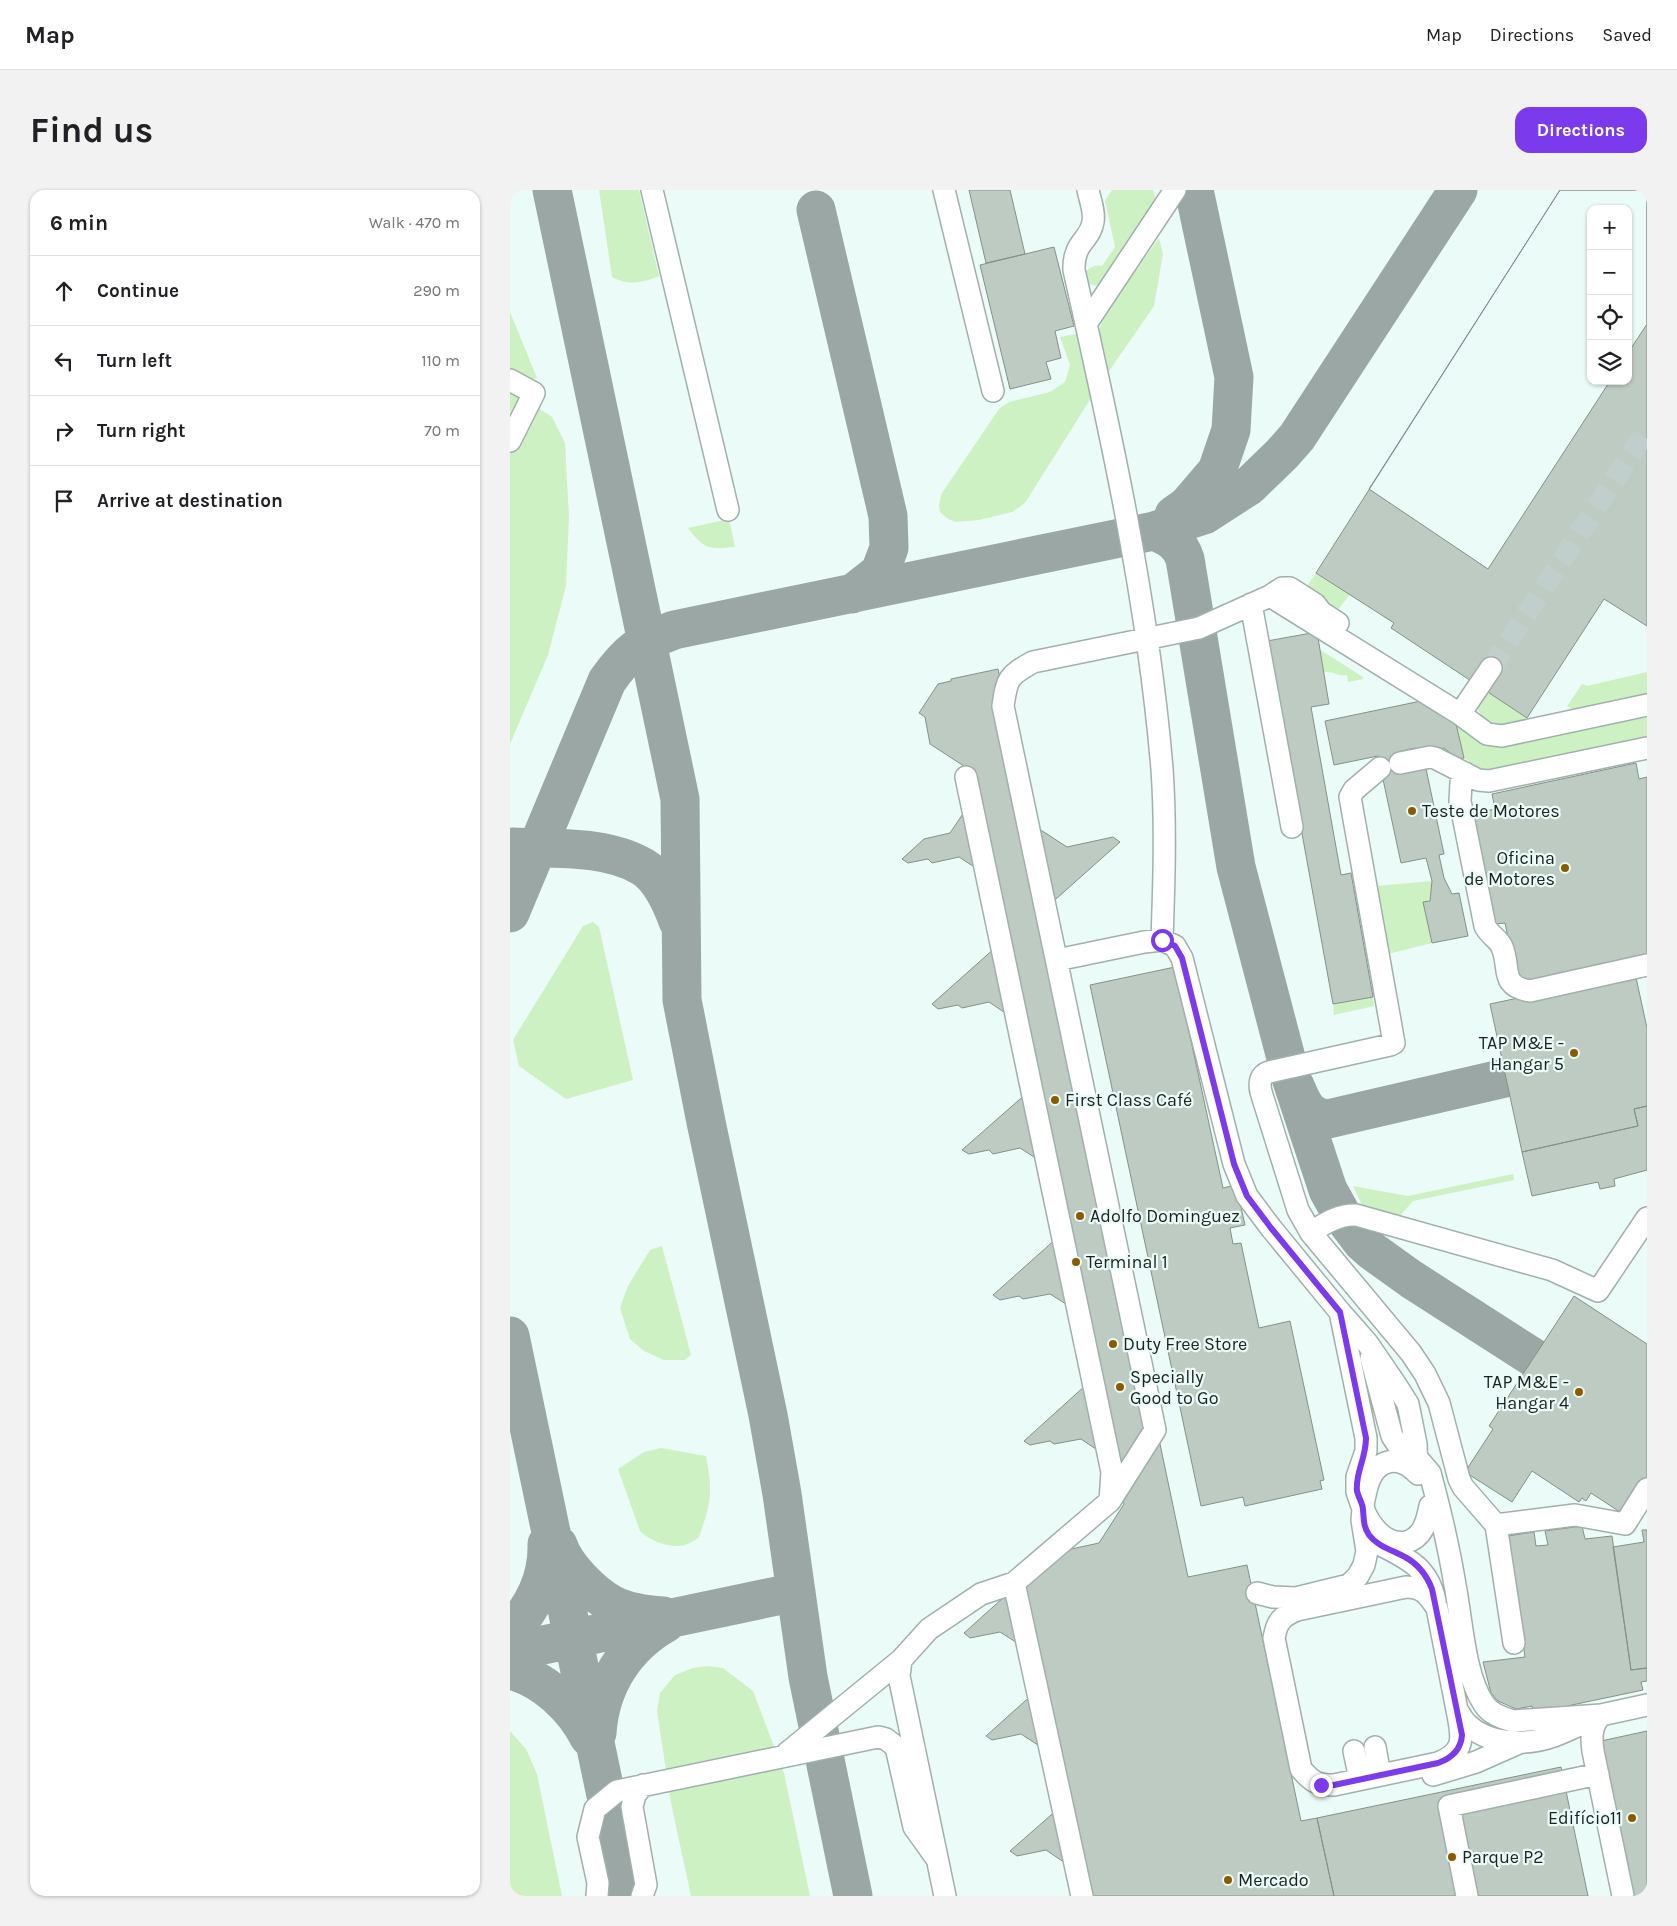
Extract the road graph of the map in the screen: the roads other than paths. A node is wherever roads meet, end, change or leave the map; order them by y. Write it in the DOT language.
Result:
graph roads {
  1 [pos="652,190"];
  2 [pos="944,190"];
  3 [pos="1088,190"];
  4 [pos="1175,190"];
  5 [pos="1086,324"];
  6 [pos="510,380"];
  7 [pos="993,391"];
  8 [pos="510,441"];
  9 [pos="728,510"];
  10 [pos="1260,600"];
  11 [pos="1146,638"];
  12 [pos="1491,668"];
  13 [pos="1647,705"];
  14 [pos="1460,714"];
  15 [pos="1647,748"];
  16 [pos="1465,773"];
  17 [pos="966,777"];
  18 [pos="1292,827"];
  19 [pos="1162,940"];
  20 [pos="1057,960"];
  21 [pos="1647,965"];
  22 [pos="1647,1218"];
  23 [pos="1311,1233"];
  24 [pos="1340,1312"];
  25 [pos="1418,1466"];
  26 [pos="1647,1488"];
  27 [pos="1110,1501"];
  28 [pos="1430,1506"];
  29 [pos="1363,1514"];
  30 [pos="1496,1525"];
  31 [pos="1014,1583"];
  32 [pos="1256,1593"];
  33 [pos="1296,1598"];
  34 [pos="1436,1608"];
  35 [pos="1514,1643"];
  36 [pos="901,1660"];
  37 [pos="1647,1705"];
  38 [pos="1458,1710"];
  39 [pos="1601,1714"];
  40 [pos="1513,1721"];
  41 [pos="1520,1743"];
  42 [pos="785,1755"];
  43 [pos="1598,1774"];
  44 [pos="1375,1776"];
  45 [pos="643,1785"];
  46 [pos="938,1859"];
  47 [pos="597,1896"];
  48 [pos="642,1896"];
  49 [pos="945,1896"];
  50 [pos="1082,1896"];
  51 [pos="1466,1896"];
  52 [pos="1623,1896"];
  1 -- 9 [label="street"];
  2 -- 7 [label="street"];
  3 -- 5 [label="street"];
  4 -- 5 [label="street"];
  5 -- 11 [label="street"];
  6 -- 8 [label="street"];
  10 -- 11 [label="street"];
  10 -- 14 [label="street"];
  10 -- 18 [label="street"];
  11 -- 19 [label="street"];
  11 -- 20 [label="street"];
  12 -- 14 [label="street"];
  13 -- 14 [label="street"];
  15 -- 16 [label="street"];
  16 -- 21 [label="street"];
  16 -- 23 [label="street"];
  17 -- 27 [label="street"];
  19 -- 20 [label="street"];
  19 -- 24 [label="street"];
  20 -- 27 [label="street"];
  22 -- 23 [label="street"];
  23 -- 30 [label="street"];
  24 -- 25 [label="street"];
  24 -- 29 [label="street"];
  25 -- 28 [label="street"];
  25 -- 29 [label="street"];
  25 -- 40 [label="street"];
  26 -- 30 [label="street"];
  27 -- 31 [label="street"];
  28 -- 29 [label="street"];
  28 -- 40 [label="street"];
  29 -- 33 [label="street"];
  29 -- 34 [label="street"];
  30 -- 35 [label="street"];
  31 -- 36 [label="street"];
  31 -- 50 [label="street"];
  32 -- 33 [label="street"];
  33 -- 41 [label="street"];
  34 -- 38 [label="street"];
  34 -- 44 [label="street"];
  36 -- 42 [label="street"];
  36 -- 46 [label="street"];
  37 -- 39 [label="street"];
  38 -- 41 [label="street"];
  38 -- 44 [label="street"];
  39 -- 40 [label="street"];
  39 -- 41 [label="street"];
  39 -- 43 [label="street"];
  42 -- 45 [label="street"];
  42 -- 46 [label="street"];
  43 -- 51 [label="street"];
  43 -- 52 [label="street"];
  44 -- 44 [label="street"];
  45 -- 47 [label="street"];
  45 -- 48 [label="street"];
  46 -- 49 [label="street"];
}
